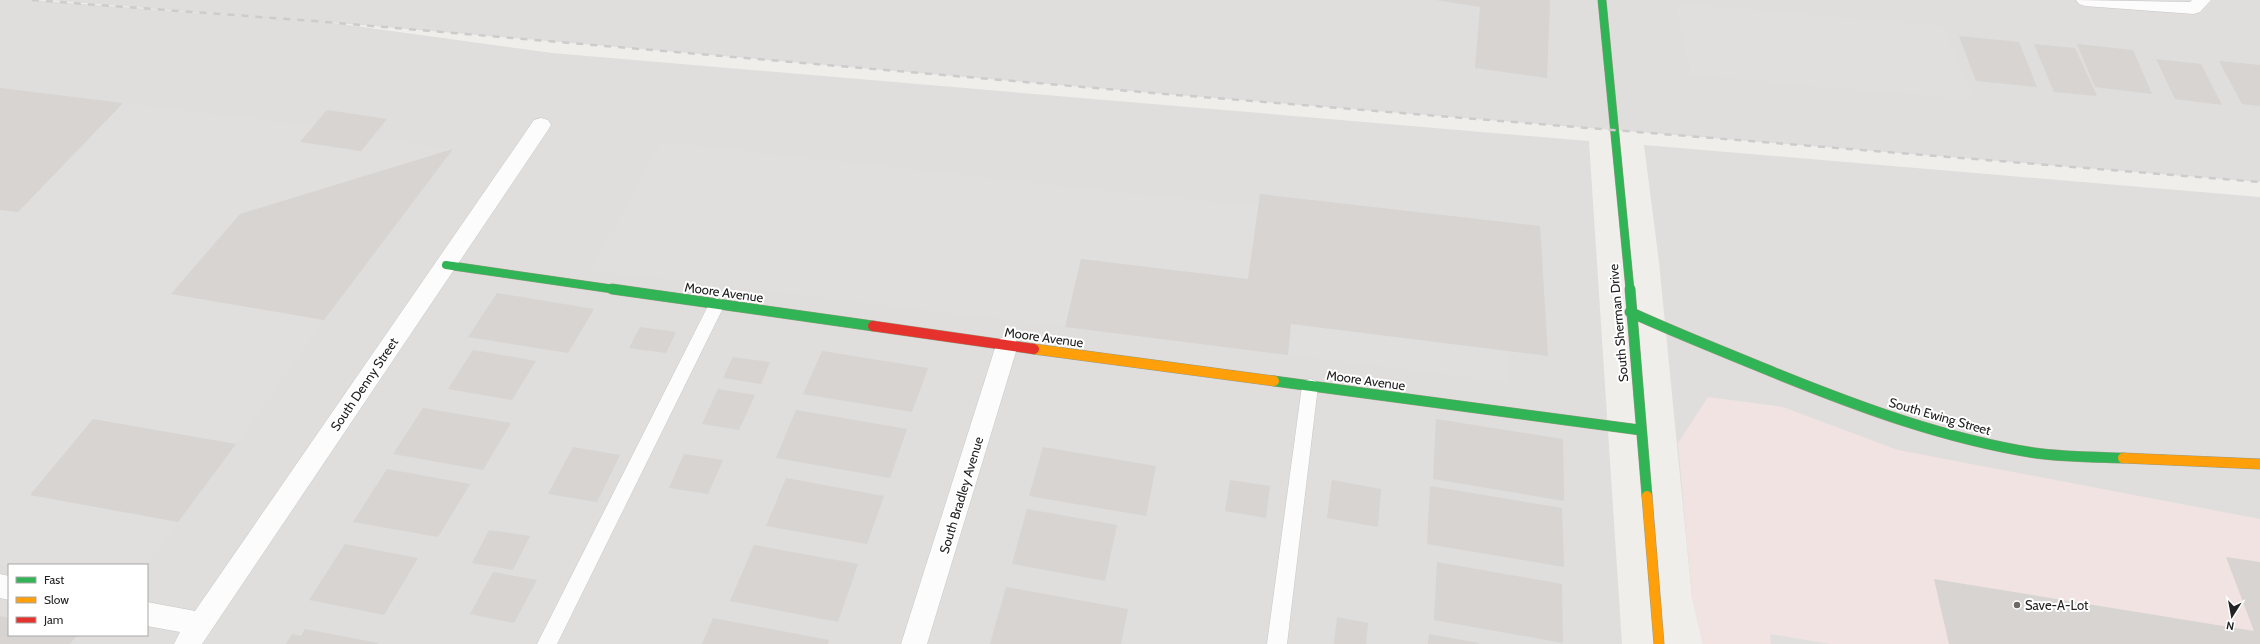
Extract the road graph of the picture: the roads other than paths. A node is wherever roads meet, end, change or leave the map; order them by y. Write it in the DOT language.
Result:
graph roads {
  1 [pos="1602,0"];
  2 [pos="2085,0"];
  3 [pos="2193,3"];
  4 [pos="542,125"];
  5 [pos="446,265"];
  6 [pos="717,304"];
  7 [pos="1630,312"];
  8 [pos="1007,346"];
  9 [pos="1310,386"];
  10 [pos="1640,430"];
  11 [pos="2260,464"];
  12 [pos="148,614"];
  13 [pos="194,634"];
  14 [pos="547,644"];
  15 [pos="914,644"];
  16 [pos="1277,644"];
  17 [pos="1659,644"];
  1 -- 7 [label="street, South Sherman Drive"];
  2 -- 3 [label="street"];
  4 -- 5 [label="street, South Denny Street"];
  5 -- 6 [label="street, Moore Avenue"];
  5 -- 13 [label="street, South Denny Street"];
  6 -- 8 [label="street, Moore Avenue"];
  6 -- 14 [label="lane"];
  7 -- 10 [label="street, South Sherman Drive"];
  7 -- 11 [label="street, South Ewing Street"];
  8 -- 9 [label="street, Moore Avenue"];
  8 -- 15 [label="street, South Bradley Avenue"];
  9 -- 10 [label="street, Moore Avenue"];
  9 -- 16 [label="lane"];
  10 -- 17 [label="street, South Sherman Drive"];
  12 -- 13 [label="street"];
}
